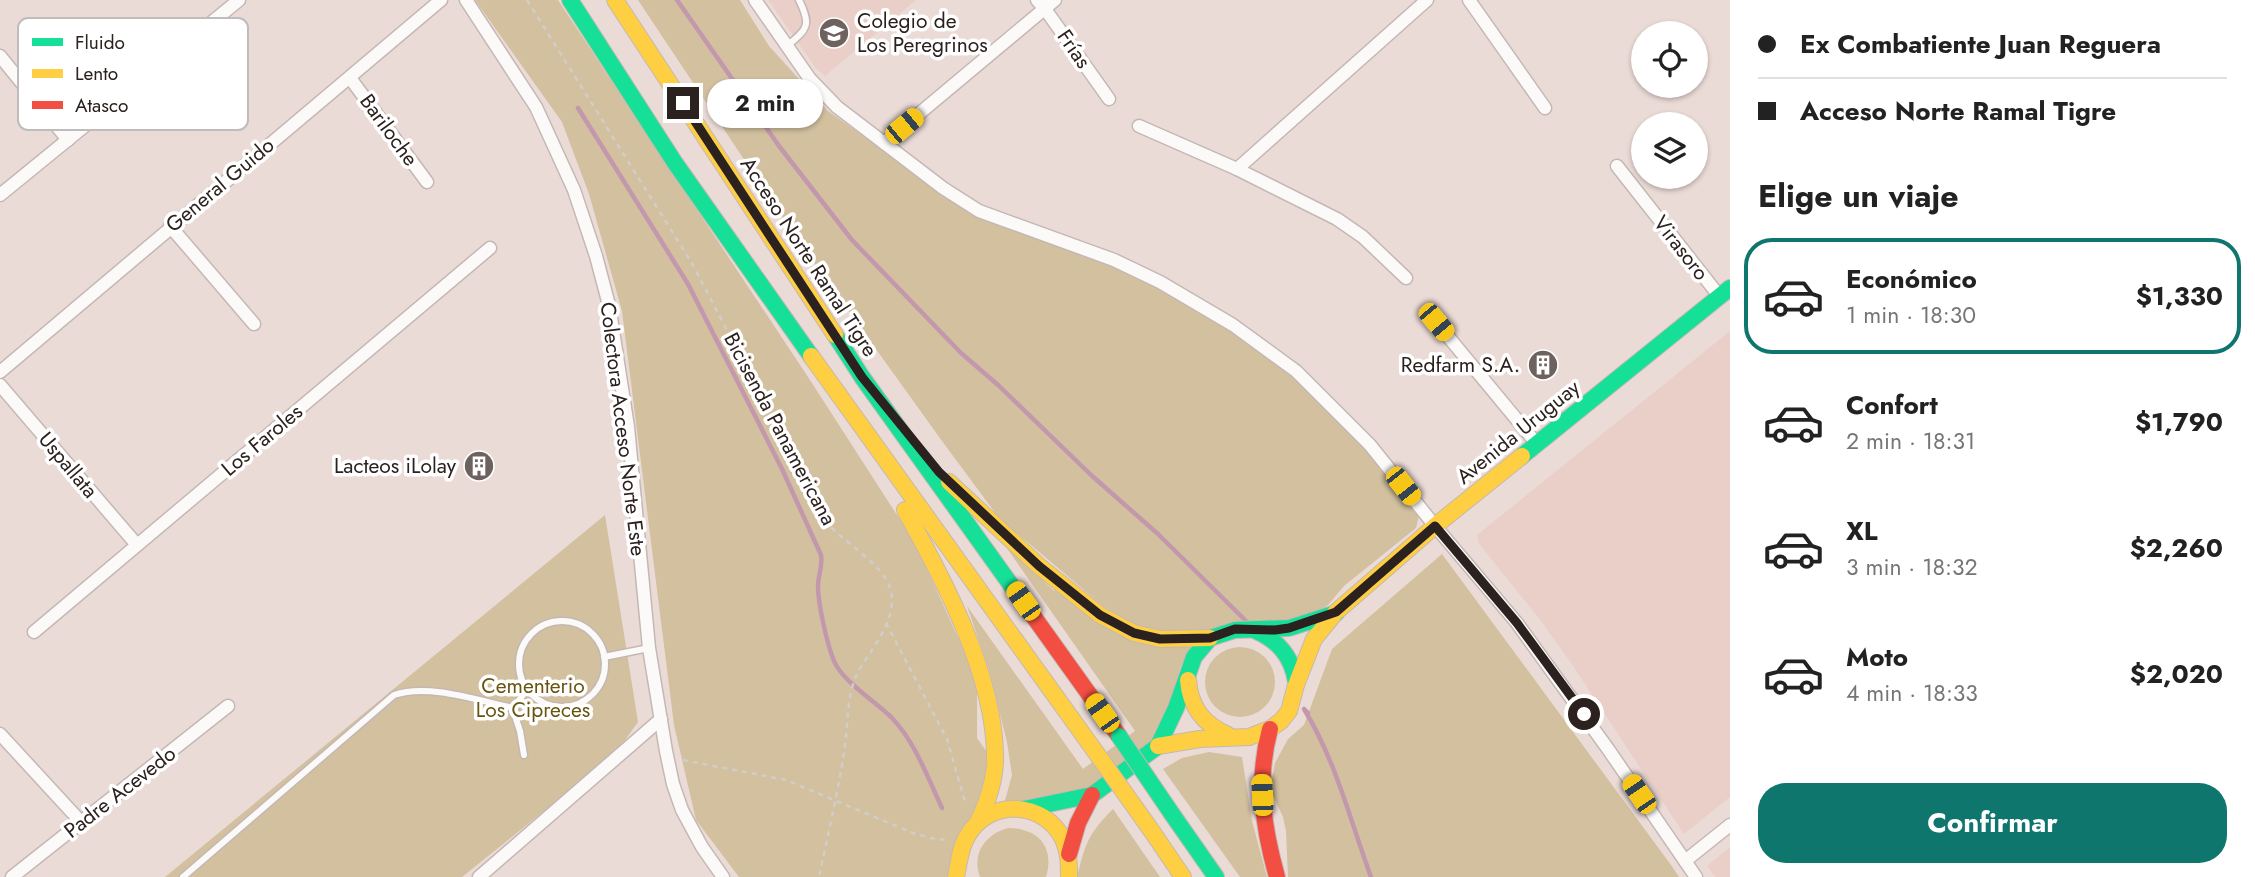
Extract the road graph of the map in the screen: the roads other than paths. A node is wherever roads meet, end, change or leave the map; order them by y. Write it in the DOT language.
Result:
graph roads {
  1 [pos="239,0"];
  2 [pos="441,0"];
  3 [pos="466,0"];
  4 [pos="570,0"];
  5 [pos="615,0"];
  6 [pos="755,0"];
  7 [pos="799,0"];
  8 [pos="1427,0"];
  9 [pos="1469,0"];
  10 [pos="1046,3"];
  11 [pos="217,18"];
  12 [pos="787,46"];
  13 [pos="0,56"];
  14 [pos="18,78"];
  15 [pos="350,78"];
  16 [pos="1110,99"];
  17 [pos="1545,108"];
  18 [pos="1139,125"];
  19 [pos="60,130"];
  20 [pos="80,130"];
  21 [pos="68,140"];
  22 [pos="884,143"];
  23 [pos="1617,166"];
  24 [pos="1237,169"];
  25 [pos="427,182"];
  26 [pos="0,195"];
  27 [pos="170,226"];
  28 [pos="490,248"];
  29 [pos="1406,278"];
  30 [pos="1725,292"];
  31 [pos="1436,322"];
  32 [pos="254,324"];
  33 [pos="0,372"];
  34 [pos="862,377"];
  35 [pos="0,384"];
  36 [pos="849,410"];
  37 [pos="1537,444"];
  38 [pos="1435,526"];
  39 [pos="137,545"];
  40 [pos="1336,612"];
  41 [pos="1246,629"];
  42 [pos="34,632"];
  43 [pos="1210,638"];
  44 [pos="649,648"];
  45 [pos="604,657"];
  46 [pos="1191,667"];
  47 [pos="1296,685"];
  48 [pos="527,690"];
  49 [pos="228,706"];
  50 [pos="514,708"];
  51 [pos="661,719"];
  52 [pos="1270,729"];
  53 [pos="0,734"];
  54 [pos="1239,737"];
  55 [pos="1158,746"];
  56 [pos="524,755"];
  57 [pos="1092,794"];
  58 [pos="1024,809"];
  59 [pos="81,822"];
  60 [pos="1730,825"];
  61 [pos="970,832"];
  62 [pos="1069,854"];
  63 [pos="1685,862"];
  64 [pos="959,873"];
  65 [pos="12,877"];
  66 [pos="183,877"];
  67 [pos="479,877"];
  68 [pos="723,877"];
  69 [pos="1069,877"];
  70 [pos="1182,877"];
  71 [pos="1216,877"];
  72 [pos="1277,877"];
  73 [pos="1696,877"];
  1 -- 11 [label="street"];
  2 -- 15 [label="street, General Guido"];
  3 -- 44 [label="street, Colectora Acceso Norte Este"];
  4 -- 36 [label="main road"];
  5 -- 34 [label="main road, Acceso Norte Ramal Tigre"];
  6 -- 12 [label="street"];
  7 -- 12 [label="lane"];
  8 -- 24 [label="street"];
  9 -- 17 [label="street"];
  10 -- 16 [label="street, Frías"];
  10 -- 22 [label="street"];
  12 -- 22 [label="street"];
  13 -- 14 [label="street"];
  15 -- 25 [label="street, Bariloche"];
  15 -- 27 [label="street, General Guido"];
  18 -- 24 [label="street"];
  19 -- 21 [label="street"];
  20 -- 21 [label="street"];
  21 -- 26 [label="street"];
  22 -- 38 [label="street"];
  23 -- 30 [label="street, Virasoro"];
  24 -- 29 [label="street"];
  27 -- 32 [label="street"];
  27 -- 33 [label="street, General Guido"];
  28 -- 39 [label="street, Los Faroles"];
  30 -- 37 [label="main road, Avenida Uruguay"];
  31 -- 37 [label="street"];
  34 -- 43 [label="main road, Avenida Uruguay"];
  34 -- 71 [label="main road, Acceso Norte Ramal Tigre, bridge"];
  35 -- 39 [label="street, Uspallata"];
  36 -- 61 [label="main road"];
  36 -- 70 [label="main road, bridge"];
  37 -- 38 [label="main road, Avenida Uruguay"];
  38 -- 40 [label="main road, Avenida Uruguay"];
  38 -- 63 [label="street"];
  39 -- 42 [label="street, Los Faroles"];
  40 -- 41 [label="main road, Avenida Uruguay"];
  40 -- 47 [label="main road, Avenida Uruguay"];
  41 -- 43 [label="main road, Avenida Uruguay"];
  41 -- 47 [label="main road"];
  43 -- 46 [label="main road"];
  44 -- 45 [label="lane"];
  44 -- 51 [label="street, Colectora Acceso Norte Este"];
  45 -- 48 [label="lane"];
  45 -- 48 [label="lane"];
  46 -- 54 [label="main road"];
  46 -- 55 [label="main road"];
  47 -- 52 [label="main road, Avenida Uruguay"];
  48 -- 50 [label="lane"];
  49 -- 59 [label="street, Padre Acevedo"];
  50 -- 56 [label="lane"];
  50 -- 66 [label="lane"];
  51 -- 67 [label="street"];
  51 -- 68 [label="street, Colectora Acceso Norte Este"];
  52 -- 54 [label="main road"];
  52 -- 72 [label="main road"];
  53 -- 59 [label="street"];
  54 -- 55 [label="main road"];
  55 -- 57 [label="main road"];
  57 -- 58 [label="main road"];
  57 -- 62 [label="main road"];
  58 -- 61 [label="main road"];
  58 -- 62 [label="main road"];
  59 -- 65 [label="street, Padre Acevedo"];
  60 -- 63 [label="street"];
  61 -- 64 [label="main road"];
  62 -- 69 [label="main road"];
  63 -- 73 [label="street"];
}
